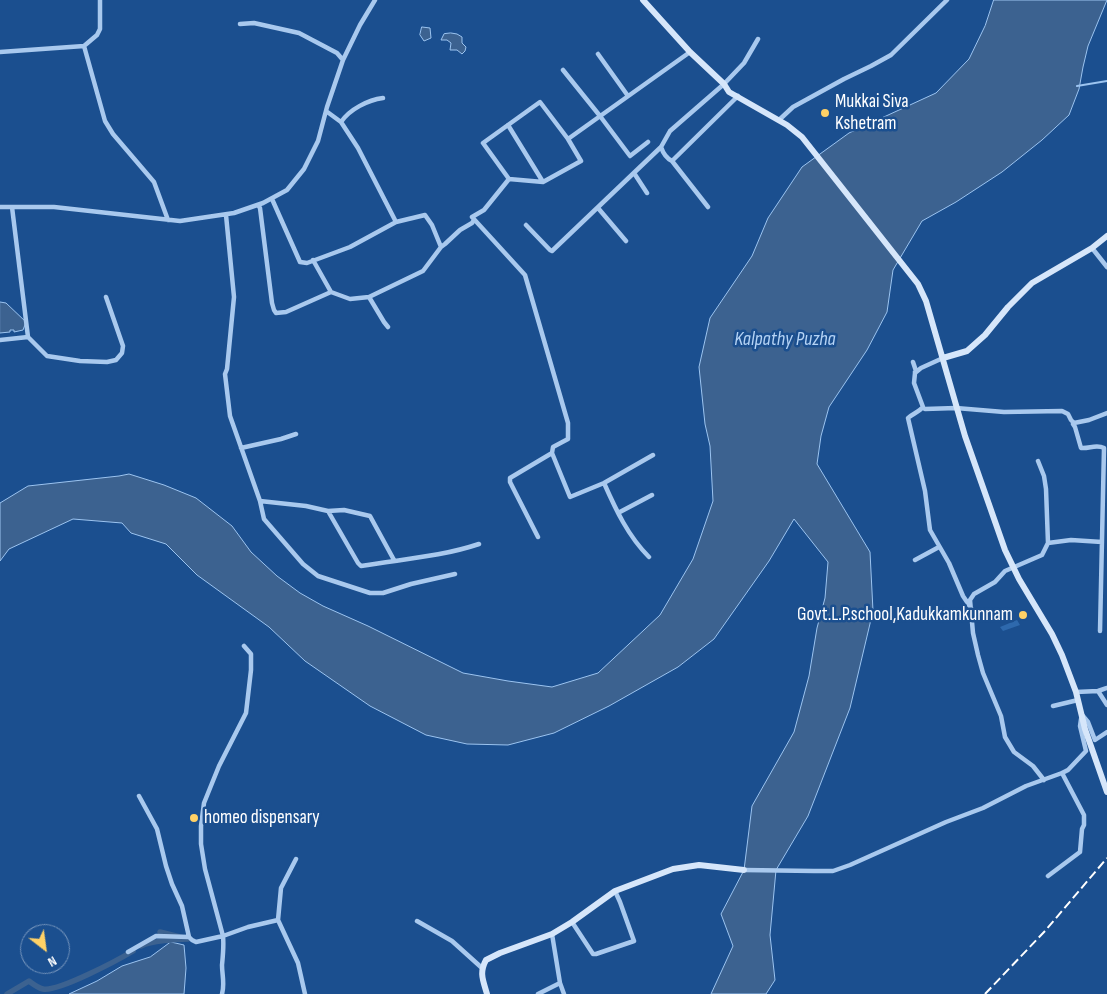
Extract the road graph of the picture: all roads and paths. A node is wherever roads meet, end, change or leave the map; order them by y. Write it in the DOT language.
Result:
graph roads {
  1 [pos="100,0"];
  2 [pos="375,0"];
  3 [pos="644,0"];
  4 [pos="947,0"];
  5 [pos="240,24"];
  6 [pos="758,40"];
  7 [pos="84,46"];
  8 [pos="0,52"];
  9 [pos="690,52"];
  10 [pos="598,54"];
  11 [pos="343,60"];
  12 [pos="563,70"];
  13 [pos="724,84"];
  14 [pos="628,96"];
  15 [pos="738,96"];
  16 [pos="383,98"];
  17 [pos="326,111"];
  18 [pos="600,116"];
  19 [pos="780,120"];
  20 [pos="341,122"];
  21 [pos="508,125"];
  22 [pos="568,139"];
  23 [pos="648,142"];
  24 [pos="661,147"];
  25 [pos="672,161"];
  26 [pos="634,173"];
  27 [pos="508,180"];
  28 [pos="543,182"];
  29 [pos="646,193"];
  30 [pos="272,199"];
  31 [pos="258,205"];
  32 [pos="0,207"];
  33 [pos="12,207"];
  34 [pos="708,207"];
  35 [pos="598,208"];
  36 [pos="226,215"];
  37 [pos="168,220"];
  38 [pos="474,220"];
  39 [pos="396,222"];
  40 [pos="526,225"];
  41 [pos="1107,236"];
  42 [pos="626,241"];
  43 [pos="441,246"];
  44 [pos="1092,248"];
  45 [pos="313,260"];
  46 [pos="1107,267"];
  47 [pos="331,292"];
  48 [pos="106,297"];
  49 [pos="369,297"];
  50 [pos="388,326"];
  51 [pos="28,337"];
  52 [pos="0,340"];
  53 [pos="943,358"];
  54 [pos="913,362"];
  55 [pos="915,373"];
  56 [pos="956,408"];
  57 [pos="925,409"];
  58 [pos="1107,413"];
  59 [pos="1073,424"];
  60 [pos="296,434"];
  61 [pos="241,448"];
  62 [pos="552,453"];
  63 [pos="653,456"];
  64 [pos="1038,461"];
  65 [pos="1105,475"];
  66 [pos="604,483"];
  67 [pos="652,495"];
  68 [pos="260,500"];
  69 [pos="328,511"];
  70 [pos="1105,511"];
  71 [pos="618,513"];
  72 [pos="538,537"];
  73 [pos="1048,542"];
  74 [pos="1102,542"];
  75 [pos="479,544"];
  76 [pos="940,547"];
  77 [pos="649,557"];
  78 [pos="394,560"];
  79 [pos="915,560"];
  80 [pos="1013,567"];
  81 [pos="1107,570"];
  82 [pos="1101,571"];
  83 [pos="454,574"];
  84 [pos="971,608"];
  85 [pos="1100,631"];
  86 [pos="244,646"];
  87 [pos="1107,688"];
  88 [pos="1098,691"];
  89 [pos="1076,692"];
  90 [pos="1078,700"];
  91 [pos="1107,705"];
  92 [pos="1053,706"];
  93 [pos="1082,715"];
  94 [pos="1107,732"];
  95 [pos="1062,773"];
  96 [pos="1044,780"];
  97 [pos="1107,792"];
  98 [pos="139,796"];
  99 [pos="296,859"];
  100 [pos="744,870"];
  101 [pos="1048,876"];
  102 [pos="615,891"];
  103 [pos="278,920"];
  104 [pos="417,920"];
  105 [pos="572,922"];
  106 [pos="552,934"];
  107 [pos="223,936"];
  108 [pos="189,937"];
  109 [pos="128,952"];
  110 [pos="482,968"];
  111 [pos="560,983"];
  112 [pos="222,994"];
  113 [pos="305,994"];
  114 [pos="487,994"];
  115 [pos="538,994"];
  116 [pos="564,994"];
  1 -- 7 [label="street"];
  2 -- 11 [label="street"];
  3 -- 9 [label="main road"];
  4 -- 19 [label="street"];
  5 -- 11 [label="street"];
  6 -- 13 [label="street"];
  7 -- 8 [label="street"];
  7 -- 37 [label="street"];
  9 -- 13 [label="main road"];
  9 -- 14 [label="street"];
  10 -- 14 [label="street"];
  11 -- 17 [label="street"];
  12 -- 18 [label="street"];
  13 -- 15 [label="main road"];
  13 -- 24 [label="street"];
  14 -- 18 [label="street"];
  15 -- 19 [label="main road"];
  15 -- 25 [label="street"];
  16 -- 20 [label="street"];
  17 -- 20 [label="street"];
  17 -- 30 [label="street"];
  18 -- 22 [label="street"];
  18 -- 23 [label="street"];
  19 -- 53 [label="main road"];
  20 -- 39 [label="street"];
  21 -- 22 [label="street"];
  21 -- 27 [label="street"];
  21 -- 28 [label="street"];
  22 -- 28 [label="street"];
  24 -- 25 [label="street"];
  24 -- 26 [label="street"];
  25 -- 34 [label="street"];
  26 -- 29 [label="street"];
  26 -- 35 [label="street"];
  27 -- 28 [label="street"];
  27 -- 38 [label="street"];
  30 -- 31 [label="street"];
  30 -- 45 [label="street"];
  31 -- 36 [label="street"];
  31 -- 47 [label="street"];
  32 -- 33 [label="street"];
  33 -- 37 [label="street"];
  33 -- 51 [label="street"];
  35 -- 40 [label="street"];
  35 -- 42 [label="street"];
  36 -- 37 [label="street"];
  36 -- 61 [label="street"];
  38 -- 43 [label="street"];
  38 -- 62 [label="street"];
  39 -- 43 [label="street"];
  39 -- 45 [label="street"];
  41 -- 44 [label="main road"];
  43 -- 49 [label="street"];
  44 -- 46 [label="street"];
  44 -- 53 [label="main road"];
  45 -- 47 [label="street"];
  47 -- 49 [label="street"];
  48 -- 51 [label="street"];
  49 -- 50 [label="street"];
  51 -- 52 [label="street"];
  53 -- 55 [label="street"];
  53 -- 56 [label="main road"];
  54 -- 55 [label="street"];
  55 -- 76 [label="street"];
  56 -- 57 [label="street"];
  56 -- 58 [label="street"];
  56 -- 80 [label="main road"];
  59 -- 65 [label="street"];
  60 -- 61 [label="street"];
  61 -- 68 [label="street"];
  62 -- 66 [label="street"];
  62 -- 72 [label="street"];
  63 -- 66 [label="street"];
  64 -- 73 [label="street"];
  65 -- 70 [label="street"];
  66 -- 71 [label="street"];
  67 -- 71 [label="street"];
  68 -- 69 [label="street"];
  68 -- 83 [label="street"];
  69 -- 78 [label="street"];
  69 -- 78 [label="street"];
  70 -- 74 [label="street"];
  71 -- 77 [label="street"];
  73 -- 74 [label="street"];
  73 -- 80 [label="street"];
  74 -- 82 [label="street"];
  75 -- 78 [label="street"];
  76 -- 79 [label="street"];
  76 -- 84 [label="street"];
  80 -- 84 [label="street"];
  80 -- 89 [label="main road"];
  81 -- 82 [label="street"];
  82 -- 85 [label="street"];
  84 -- 96 [label="street"];
  86 -- 107 [label="street"];
  87 -- 88 [label="street"];
  88 -- 89 [label="street"];
  88 -- 91 [label="street"];
  89 -- 90 [label="main road"];
  90 -- 92 [label="street"];
  90 -- 93 [label="main road"];
  93 -- 94 [label="street"];
  93 -- 95 [label="street"];
  93 -- 97 [label="main road"];
  95 -- 96 [label="street"];
  95 -- 101 [label="street"];
  96 -- 100 [label="street"];
  98 -- 108 [label="street"];
  99 -- 103 [label="street"];
  100 -- 102 [label="main road"];
  102 -- 105 [label="main road"];
  102 -- 105 [label="street"];
  103 -- 107 [label="street"];
  103 -- 113 [label="street"];
  104 -- 110 [label="street"];
  105 -- 106 [label="main road"];
  106 -- 110 [label="main road"];
  106 -- 111 [label="street"];
  107 -- 108 [label="street"];
  107 -- 112 [label="street"];
  108 -- 109 [label="street"];
  110 -- 114 [label="main road"];
  111 -- 115 [label="street"];
  111 -- 116 [label="street"];
}
